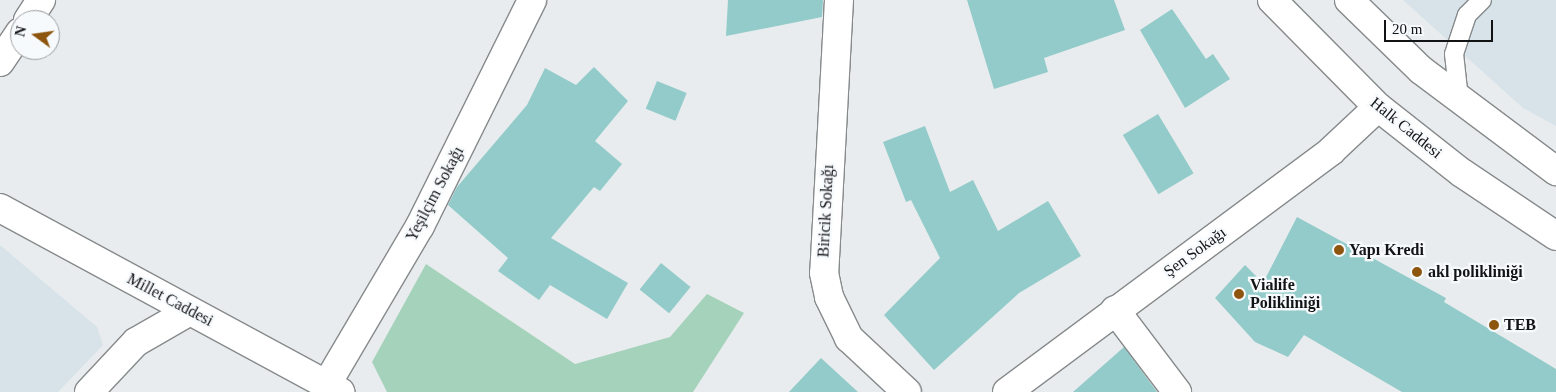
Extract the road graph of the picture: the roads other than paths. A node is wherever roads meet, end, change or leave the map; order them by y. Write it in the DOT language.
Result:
graph roads {
  1 [pos="532,0"];
  2 [pos="839,0"];
  3 [pos="1272,0"];
  4 [pos="1349,0"];
  5 [pos="1482,0"];
  6 [pos="10,47"];
  7 [pos="0,62"];
  8 [pos="1458,100"];
  9 [pos="1378,107"];
  10 [pos="1556,171"];
  11 [pos="0,208"];
  12 [pos="1556,236"];
  13 [pos="1115,310"];
  14 [pos="190,311"];
  15 [pos="334,387"];
  16 [pos="89,392"];
  17 [pos="907,392"];
  18 [pos="1007,392"];
  19 [pos="1177,392"];
  1 -- 15 [label="street, Yeşilçim Sokağı"];
  2 -- 17 [label="street, Biricik Sokağı"];
  3 -- 9 [label="street, Halk Caddesi"];
  4 -- 8 [label="street"];
  5 -- 8 [label="lane"];
  6 -- 7 [label="street"];
  8 -- 10 [label="street"];
  9 -- 12 [label="street, Halk Caddesi"];
  9 -- 13 [label="street, Şen Sokağı"];
  11 -- 14 [label="street, Millet Caddesi"];
  13 -- 18 [label="street, Şen Sokağı"];
  13 -- 19 [label="street"];
  14 -- 15 [label="street, Millet Caddesi"];
  14 -- 16 [label="street"];
}
